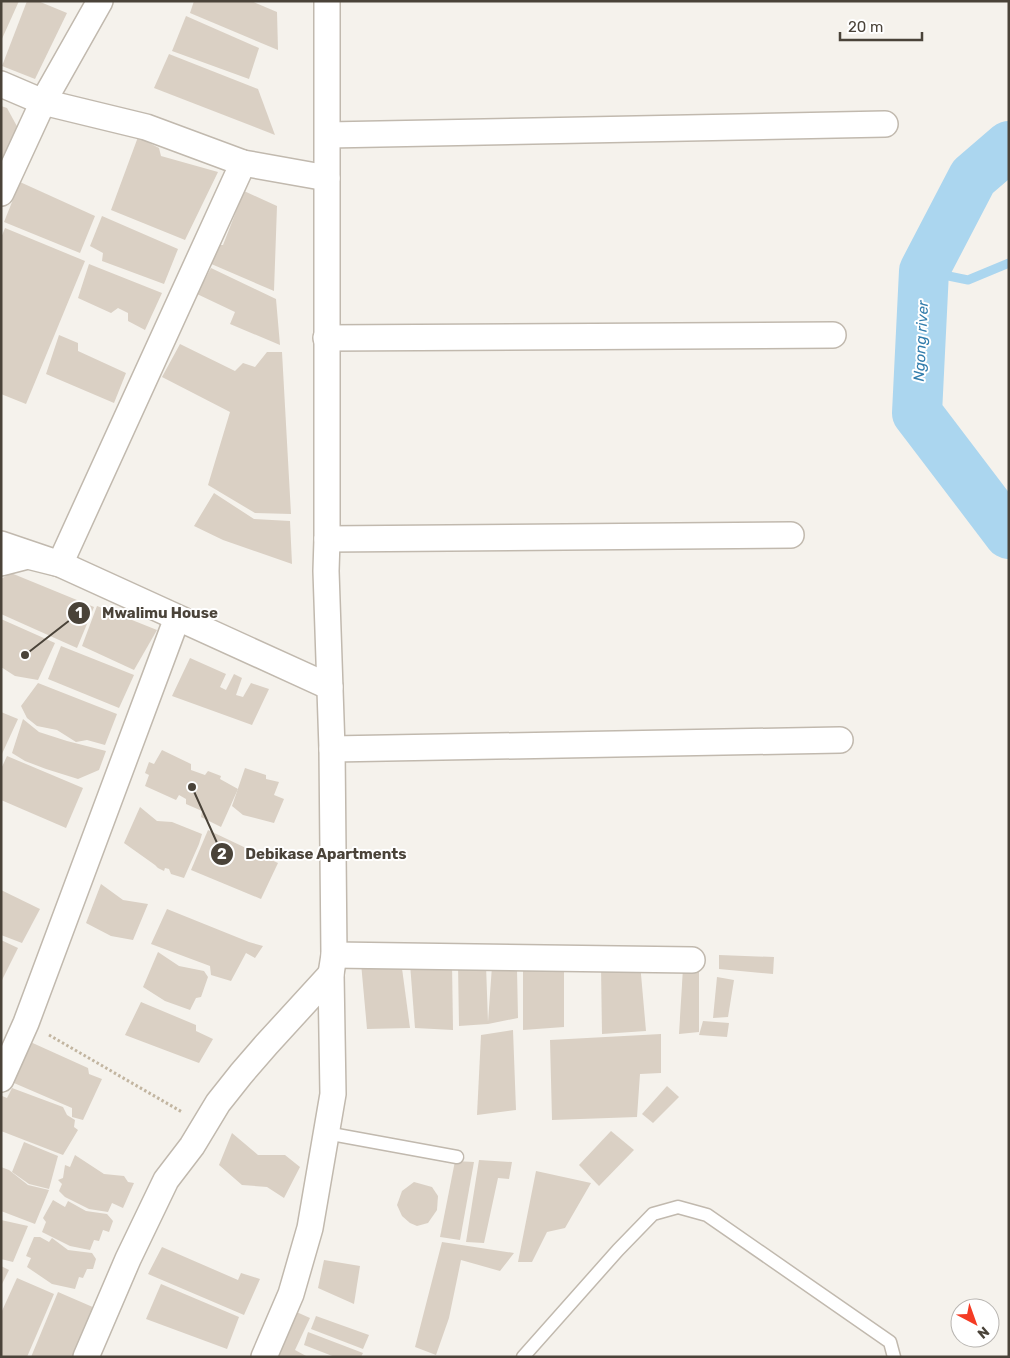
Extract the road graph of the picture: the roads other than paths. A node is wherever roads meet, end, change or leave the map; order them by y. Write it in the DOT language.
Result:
graph roads {
  1 [pos="100,1"];
  2 [pos="327,1"];
  3 [pos="1,84"];
  4 [pos="43,102"];
  5 [pos="885,124"];
  6 [pos="328,135"];
  7 [pos="243,163"];
  8 [pos="327,178"];
  9 [pos="1,193"];
  10 [pos="833,334"];
  11 [pos="326,338"];
  12 [pos="791,535"];
  13 [pos="327,539"];
  14 [pos="1,544"];
  15 [pos="1,563"];
  16 [pos="60,564"];
  17 [pos="177,618"];
  18 [pos="330,687"];
  19 [pos="840,740"];
  20 [pos="332,749"];
  21 [pos="692,960"];
  22 [pos="333,964"];
  23 [pos="1,1079"];
  24 [pos="326,1133"];
  25 [pos="457,1157"];
  26 [pos="86,1357"];
  27 [pos="264,1357"];
  28 [pos="523,1357"];
  29 [pos="894,1357"];
  1 -- 4 [label="street"];
  2 -- 6 [label="street"];
  3 -- 4 [label="street"];
  4 -- 7 [label="street"];
  4 -- 9 [label="street"];
  5 -- 6 [label="street"];
  6 -- 8 [label="street"];
  7 -- 8 [label="street"];
  7 -- 16 [label="street"];
  8 -- 11 [label="street"];
  10 -- 11 [label="street"];
  11 -- 13 [label="street"];
  12 -- 13 [label="street"];
  13 -- 18 [label="street"];
  14 -- 16 [label="street"];
  15 -- 16 [label="street"];
  16 -- 17 [label="street"];
  17 -- 18 [label="street"];
  17 -- 23 [label="street"];
  18 -- 20 [label="street"];
  19 -- 20 [label="street"];
  20 -- 22 [label="street"];
  21 -- 22 [label="street"];
  22 -- 24 [label="street"];
  22 -- 26 [label="street"];
  24 -- 25 [label="lane"];
  24 -- 27 [label="street"];
  28 -- 29 [label="lane"];
}
